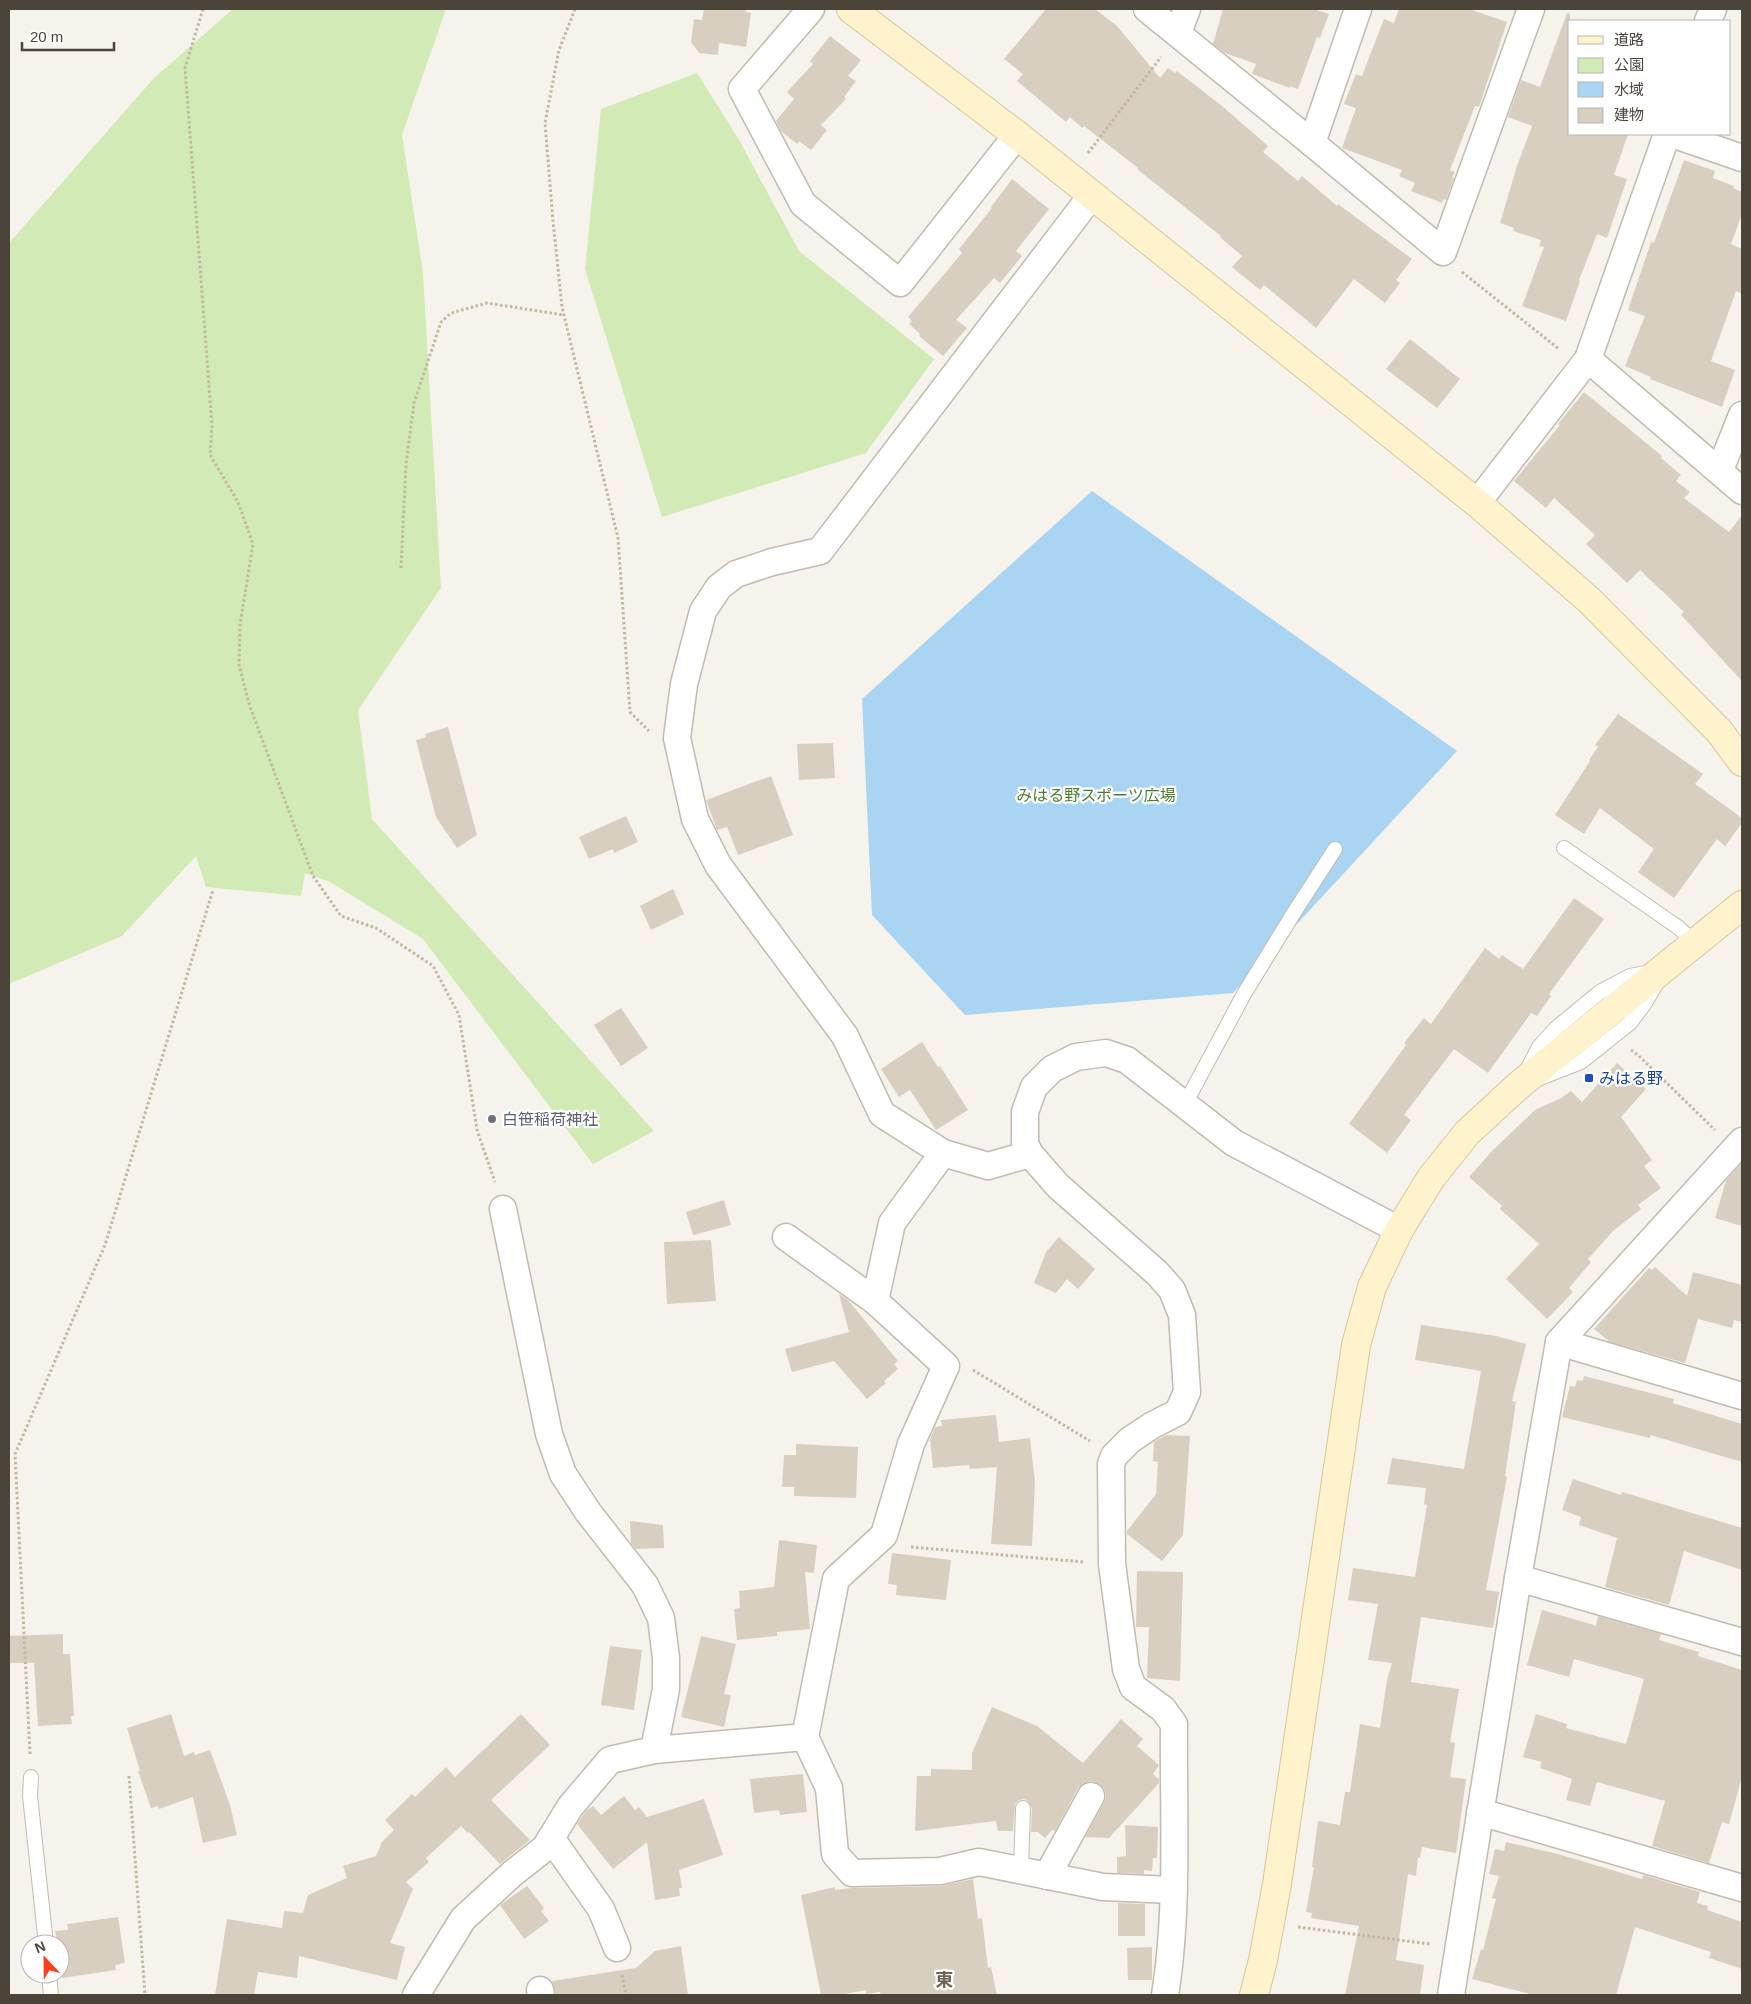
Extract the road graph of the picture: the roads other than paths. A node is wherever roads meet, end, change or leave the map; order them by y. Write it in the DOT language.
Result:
graph roads {
  1 [pos="810,9"];
  2 [pos="851,9"];
  3 [pos="1147,9"];
  4 [pos="1187,9"];
  5 [pos="1358,9"];
  6 [pos="1531,9"];
  7 [pos="1178,33"];
  8 [pos="1668,135"];
  9 [pos="1675,135"];
  10 [pos="1017,136"];
  11 [pos="1312,143"];
  12 [pos="1742,158"];
  13 [pos="1092,195"];
  14 [pos="1588,359"];
  15 [pos="1742,415"];
  16 [pos="1720,470"];
  17 [pos="1742,491"];
  18 [pos="1477,503"];
  19 [pos="1742,762"];
  20 [pos="1564,848"];
  21 [pos="1336,849"];
  22 [pos="1742,905"];
  23 [pos="1695,943"];
  24 [pos="1185,1104"];
  25 [pos="1740,1147"];
  26 [pos="942,1153"];
  27 [pos="1030,1154"];
  28 [pos="503,1209"];
  29 [pos="1399,1230"];
  30 [pos="786,1237"];
  31 [pos="875,1301"];
  32 [pos="1559,1342"];
  33 [pos="1742,1396"];
  34 [pos="1518,1578"];
  35 [pos="1742,1642"];
  36 [pos="805,1737"];
  37 [pos="654,1750"];
  38 [pos="32,1777"];
  39 [pos="1092,1796"];
  40 [pos="1023,1808"];
  41 [pos="1480,1812"];
  42 [pos="551,1838"];
  43 [pos="1021,1870"];
  44 [pos="1047,1876"];
  45 [pos="1742,1888"];
  46 [pos="1173,1890"];
  47 [pos="45,1934"];
  48 [pos="617,1948"];
  49 [pos="416,1995"];
  50 [pos="1165,1995"];
  51 [pos="1254,1995"];
  52 [pos="1451,1995"];
  1 -- 10 [label="street"];
  2 -- 10 [label="street"];
  3 -- 7 [label="street"];
  4 -- 7 [label="street"];
  5 -- 11 [label="street"];
  6 -- 11 [label="street"];
  7 -- 11 [label="street"];
  8 -- 14 [label="street"];
  9 -- 12 [label="street"];
  10 -- 13 [label="street"];
  13 -- 18 [label="street"];
  13 -- 26 [label="street"];
  14 -- 16 [label="street"];
  14 -- 18 [label="street"];
  15 -- 16 [label="street"];
  16 -- 17 [label="street"];
  18 -- 19 [label="street"];
  20 -- 23 [label="lane"];
  21 -- 24 [label="lane"];
  22 -- 23 [label="street"];
  23 -- 29 [label="street"];
  24 -- 27 [label="street"];
  24 -- 29 [label="street"];
  25 -- 32 [label="street"];
  26 -- 27 [label="street"];
  26 -- 31 [label="street"];
  27 -- 46 [label="street"];
  28 -- 37 [label="street"];
  29 -- 51 [label="street"];
  30 -- 31 [label="street"];
  31 -- 36 [label="street"];
  32 -- 33 [label="street"];
  32 -- 34 [label="street"];
  34 -- 35 [label="street"];
  34 -- 41 [label="street"];
  36 -- 37 [label="street"];
  36 -- 43 [label="street"];
  37 -- 42 [label="street"];
  38 -- 47 [label="lane"];
  39 -- 44 [label="street"];
  40 -- 43 [label="lane"];
  41 -- 45 [label="street"];
  41 -- 52 [label="street"];
  42 -- 48 [label="street"];
  42 -- 49 [label="street"];
  43 -- 44 [label="street"];
  44 -- 46 [label="street"];
  46 -- 50 [label="street"];
}
